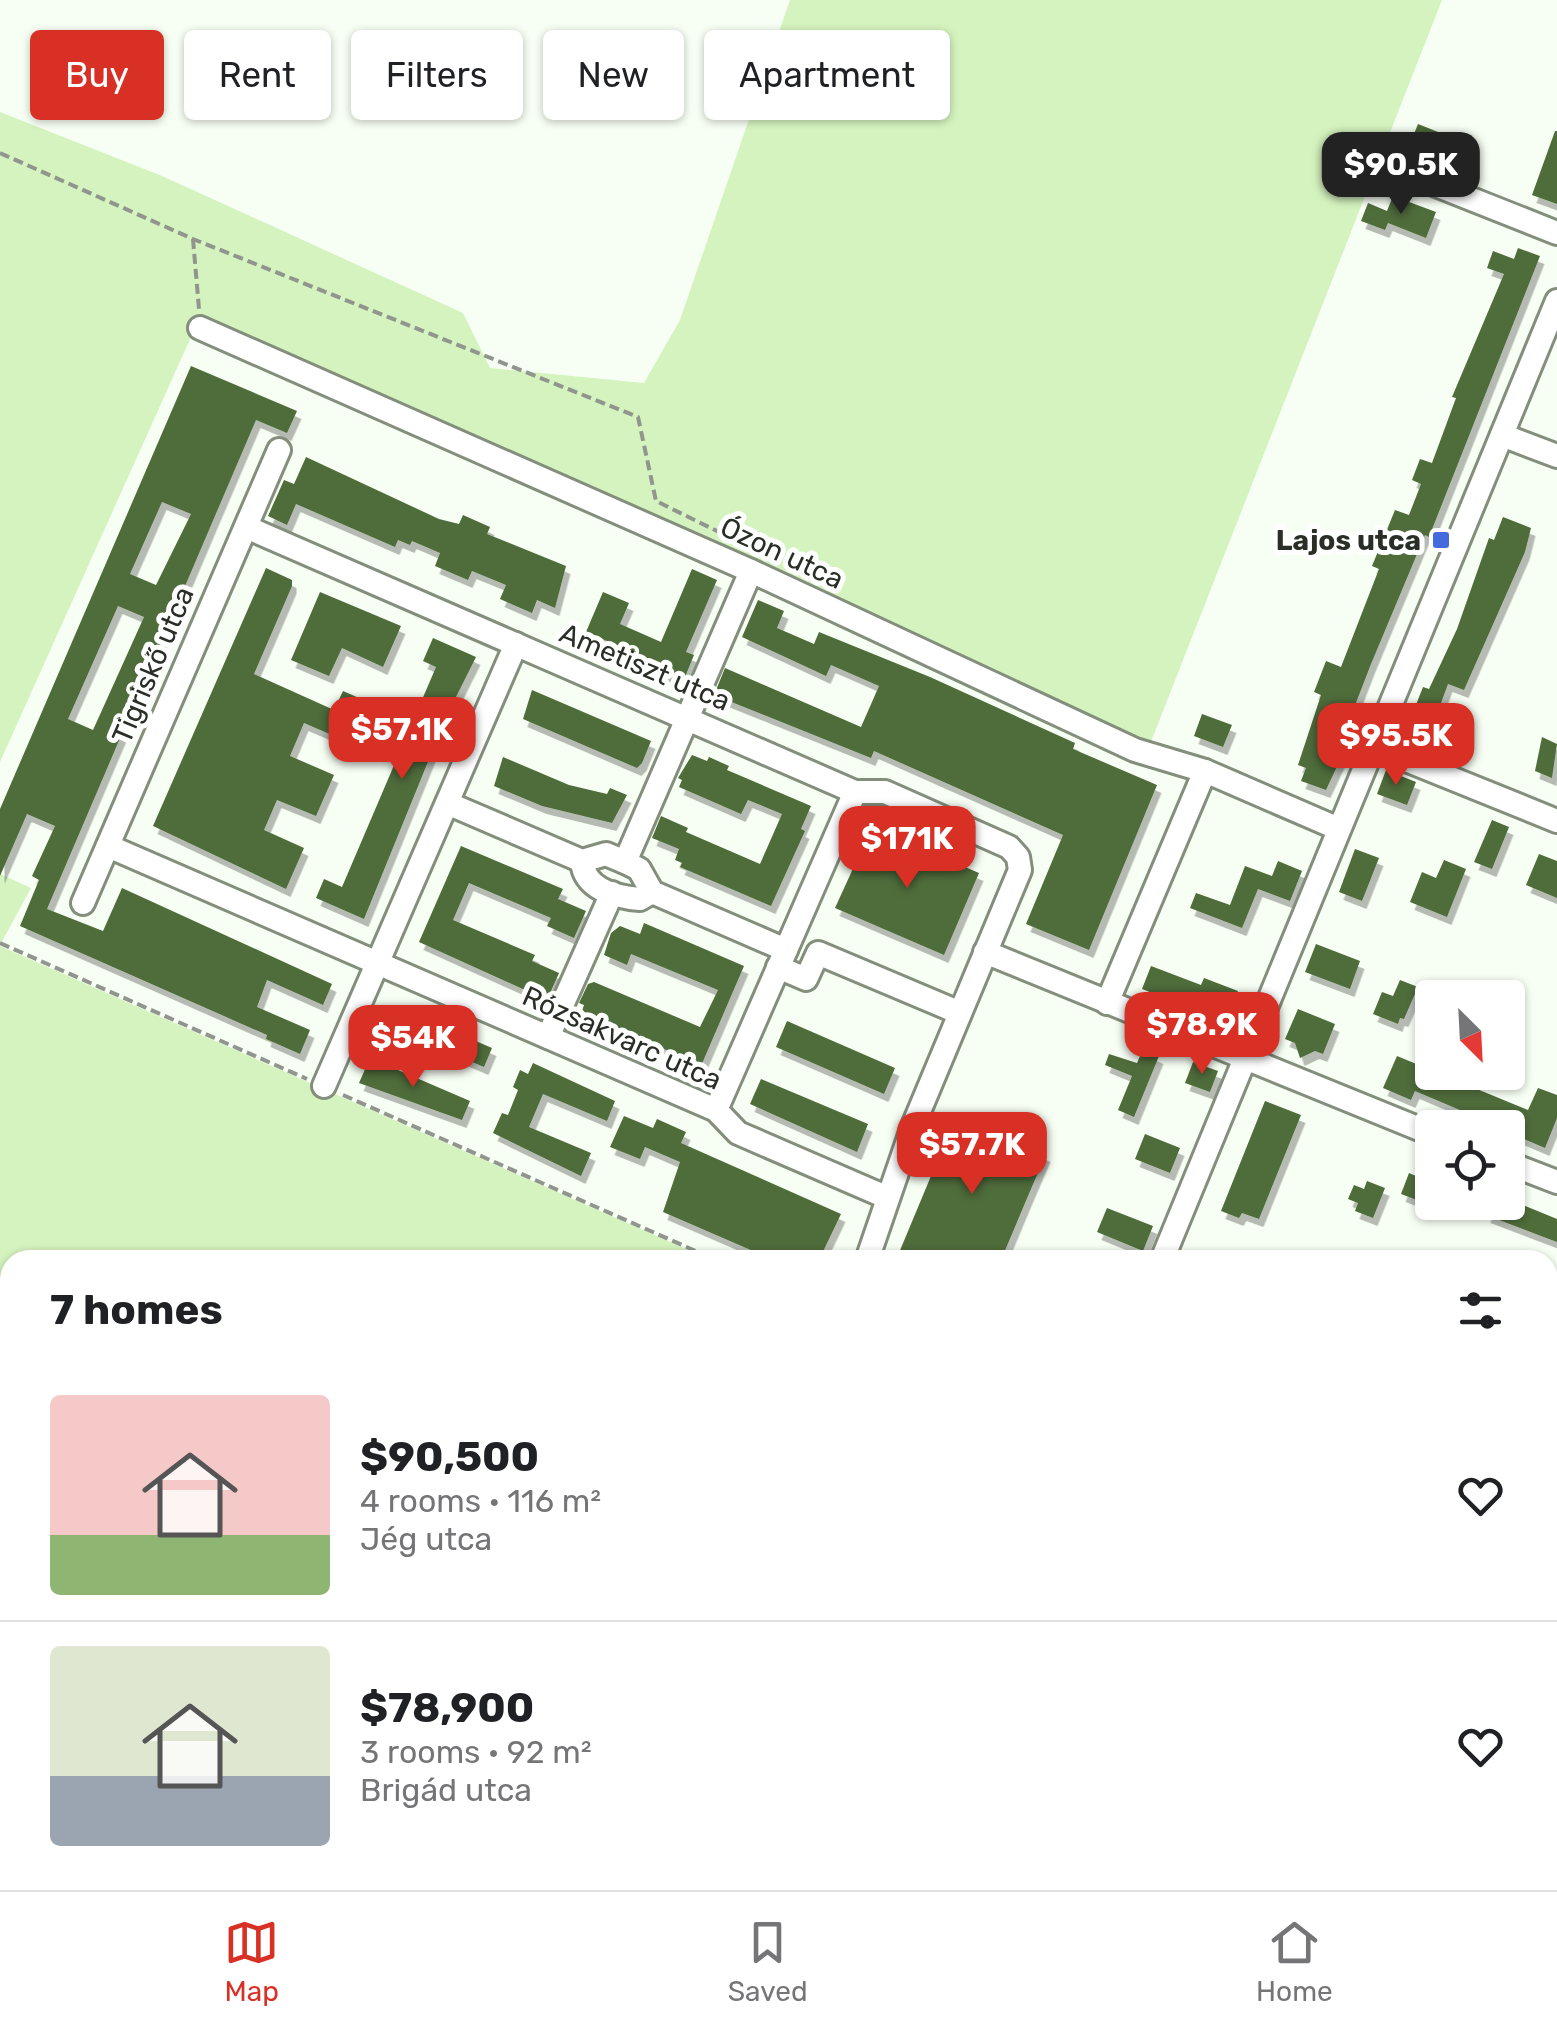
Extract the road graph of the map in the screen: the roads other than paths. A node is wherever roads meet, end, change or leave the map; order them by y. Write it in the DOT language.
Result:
graph roads {
  1 [pos="1383,164"];
  2 [pos="1557,233"];
  3 [pos="1557,302"];
  4 [pos="200,328"];
  5 [pos="1502,435"];
  6 [pos="279,450"];
  7 [pos="1557,456"];
  8 [pos="246,526"];
  9 [pos="750,570"];
  10 [pos="516,644"];
  11 [pos="688,718"];
  12 [pos="1374,747"];
  13 [pos="1205,772"];
  14 [pos="855,792"];
  15 [pos="447,803"];
  16 [pos="1557,821"];
  17 [pos="1339,829"];
  18 [pos="108,846"];
  19 [pos="582,861"];
  20 [pos="625,862"];
  21 [pos="652,892"];
  22 [pos="612,893"];
  23 [pos="83,904"];
  24 [pos="985,952"];
  25 [pos="782,958"];
  26 [pos="378,962"];
  27 [pos="1107,1003"];
  28 [pos="960,1014"];
  29 [pos="548,1038"];
  30 [pos="1244,1061"];
  31 [pos="324,1086"];
  32 [pos="716,1110"];
  33 [pos="1415,1127"];
  34 [pos="1525,1170"];
  35 [pos="1557,1182"];
  36 [pos="886,1197"];
  37 [pos="870,1250"];
  38 [pos="1166,1250"];
  1 -- 2 [label="street"];
  3 -- 5 [label="street"];
  4 -- 9 [label="street, Ózon utca"];
  5 -- 7 [label="street"];
  5 -- 12 [label="street"];
  6 -- 8 [label="street, Tigriskő utca"];
  8 -- 10 [label="street, Ametiszt utca"];
  8 -- 18 [label="street, Tigriskő utca"];
  9 -- 11 [label="street"];
  9 -- 13 [label="street, Ózon utca"];
  10 -- 11 [label="street, Ametiszt utca"];
  10 -- 15 [label="street"];
  11 -- 14 [label="street, Ametiszt utca"];
  11 -- 20 [label="street"];
  12 -- 16 [label="street"];
  12 -- 17 [label="street"];
  13 -- 17 [label="street, Ózon utca"];
  13 -- 27 [label="street"];
  14 -- 24 [label="street, Ametiszt utca"];
  14 -- 25 [label="street"];
  15 -- 19 [label="street"];
  15 -- 26 [label="street"];
  17 -- 30 [label="street"];
  18 -- 23 [label="street, Tigriskő utca"];
  18 -- 26 [label="street, Rózsakvarc utca"];
  19 -- 20 [label="street"];
  19 -- 22 [label="street"];
  20 -- 21 [label="street"];
  21 -- 22 [label="street"];
  21 -- 25 [label="street"];
  22 -- 29 [label="street"];
  24 -- 27 [label="street"];
  24 -- 28 [label="street"];
  25 -- 28 [label="street"];
  25 -- 32 [label="street"];
  26 -- 29 [label="street, Rózsakvarc utca"];
  26 -- 31 [label="street"];
  27 -- 30 [label="street"];
  28 -- 36 [label="street"];
  29 -- 32 [label="street, Rózsakvarc utca"];
  30 -- 33 [label="street"];
  30 -- 38 [label="street"];
  32 -- 36 [label="street, Rózsakvarc utca"];
  34 -- 35 [label="street"];
  36 -- 37 [label="street"];
}
